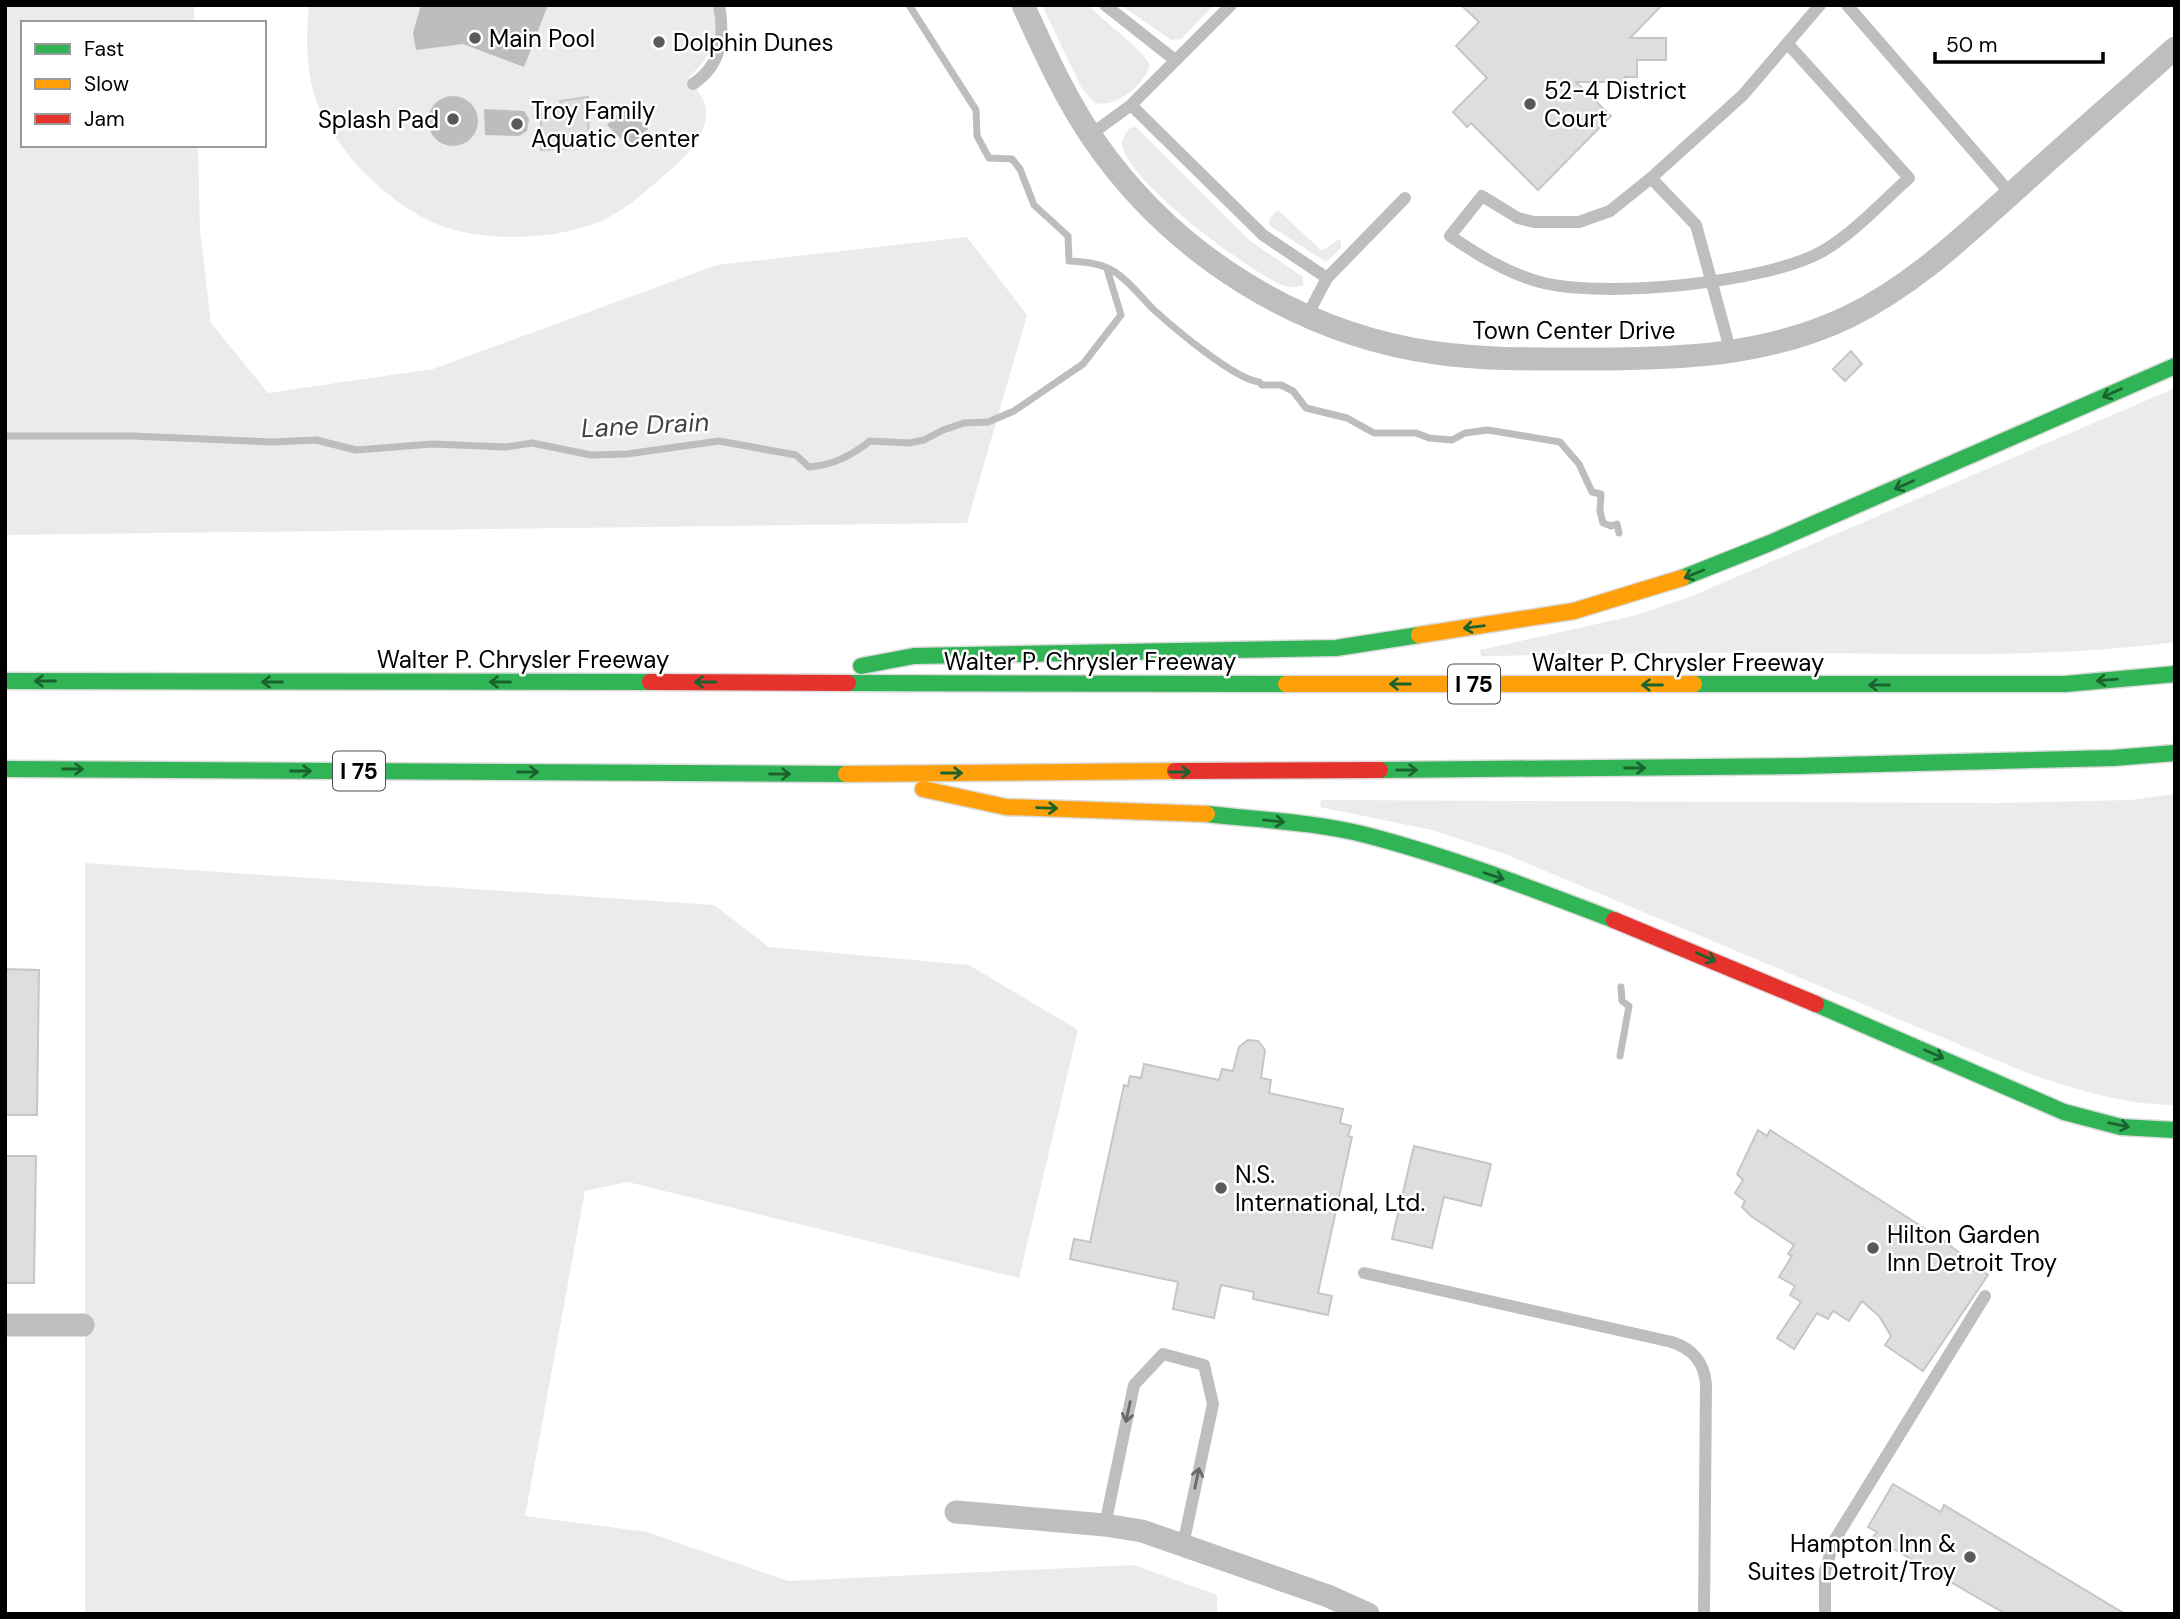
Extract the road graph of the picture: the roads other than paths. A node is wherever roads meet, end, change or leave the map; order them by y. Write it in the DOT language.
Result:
graph roads {
  1 [pos="719,5"];
  2 [pos="1023,5"];
  3 [pos="1105,5"];
  4 [pos="1231,5"];
  5 [pos="1820,5"];
  6 [pos="1847,5"];
  7 [pos="1788,44"];
  8 [pos="2175,48"];
  9 [pos="1175,60"];
  10 [pos="693,84"];
  11 [pos="1131,105"];
  12 [pos="1090,135"];
  13 [pos="1651,178"];
  14 [pos="2011,194"];
  15 [pos="1405,198"];
  16 [pos="1327,278"];
  17 [pos="1712,281"];
  18 [pos="1307,316"];
  19 [pos="1731,353"];
  20 [pos="2175,366"];
  21 [pos="2175,674"];
  22 [pos="5,681"];
  23 [pos="774,682"];
  24 [pos="2175,753"];
  25 [pos="5,769"];
  26 [pos="860,774"];
  27 [pos="2175,1130"];
  28 [pos="1364,1273"];
  29 [pos="1985,1296"];
  30 [pos="5,1325"];
  31 [pos="83,1325"];
  32 [pos="956,1512"];
  33 [pos="1105,1525"];
  34 [pos="1183,1545"];
  35 [pos="1368,1614"];
  36 [pos="1704,1614"];
  37 [pos="1825,1614"];
  1 -- 10 [label="lane"];
  2 -- 12 [label="street, Town Center Drive"];
  3 -- 9 [label="lane"];
  4 -- 9 [label="lane"];
  5 -- 7 [label="lane"];
  6 -- 14 [label="lane"];
  7 -- 13 [label="lane"];
  7 -- 17 [label="lane"];
  8 -- 14 [label="street, Town Center Drive"];
  9 -- 11 [label="lane"];
  11 -- 12 [label="lane"];
  11 -- 16 [label="lane"];
  12 -- 18 [label="street, Town Center Drive"];
  13 -- 17 [label="lane"];
  13 -- 17 [label="lane"];
  14 -- 19 [label="street, Town Center Drive"];
  15 -- 16 [label="lane"];
  16 -- 18 [label="lane"];
  17 -- 19 [label="lane"];
  18 -- 19 [label="street, Town Center Drive"];
  20 -- 23 [label="highway, one-way"];
  21 -- 23 [label="highway, Walter P. Chrysler Freeway / I 75, one-way"];
  23 -- 22 [label="highway, Walter P. Chrysler Freeway / I 75, one-way"];
  26 -- 24 [label="highway, I 75, one-way"];
  25 -- 26 [label="highway, I 75, one-way"];
  26 -- 27 [label="highway, one-way"];
  28 -- 36 [label="lane"];
  29 -- 37 [label="lane"];
  30 -- 31 [label="street"];
  32 -- 33 [label="street"];
  33 -- 34 [label="street"];
  34 -- 33 [label="lane, one-way"];
  34 -- 35 [label="street"];
}
